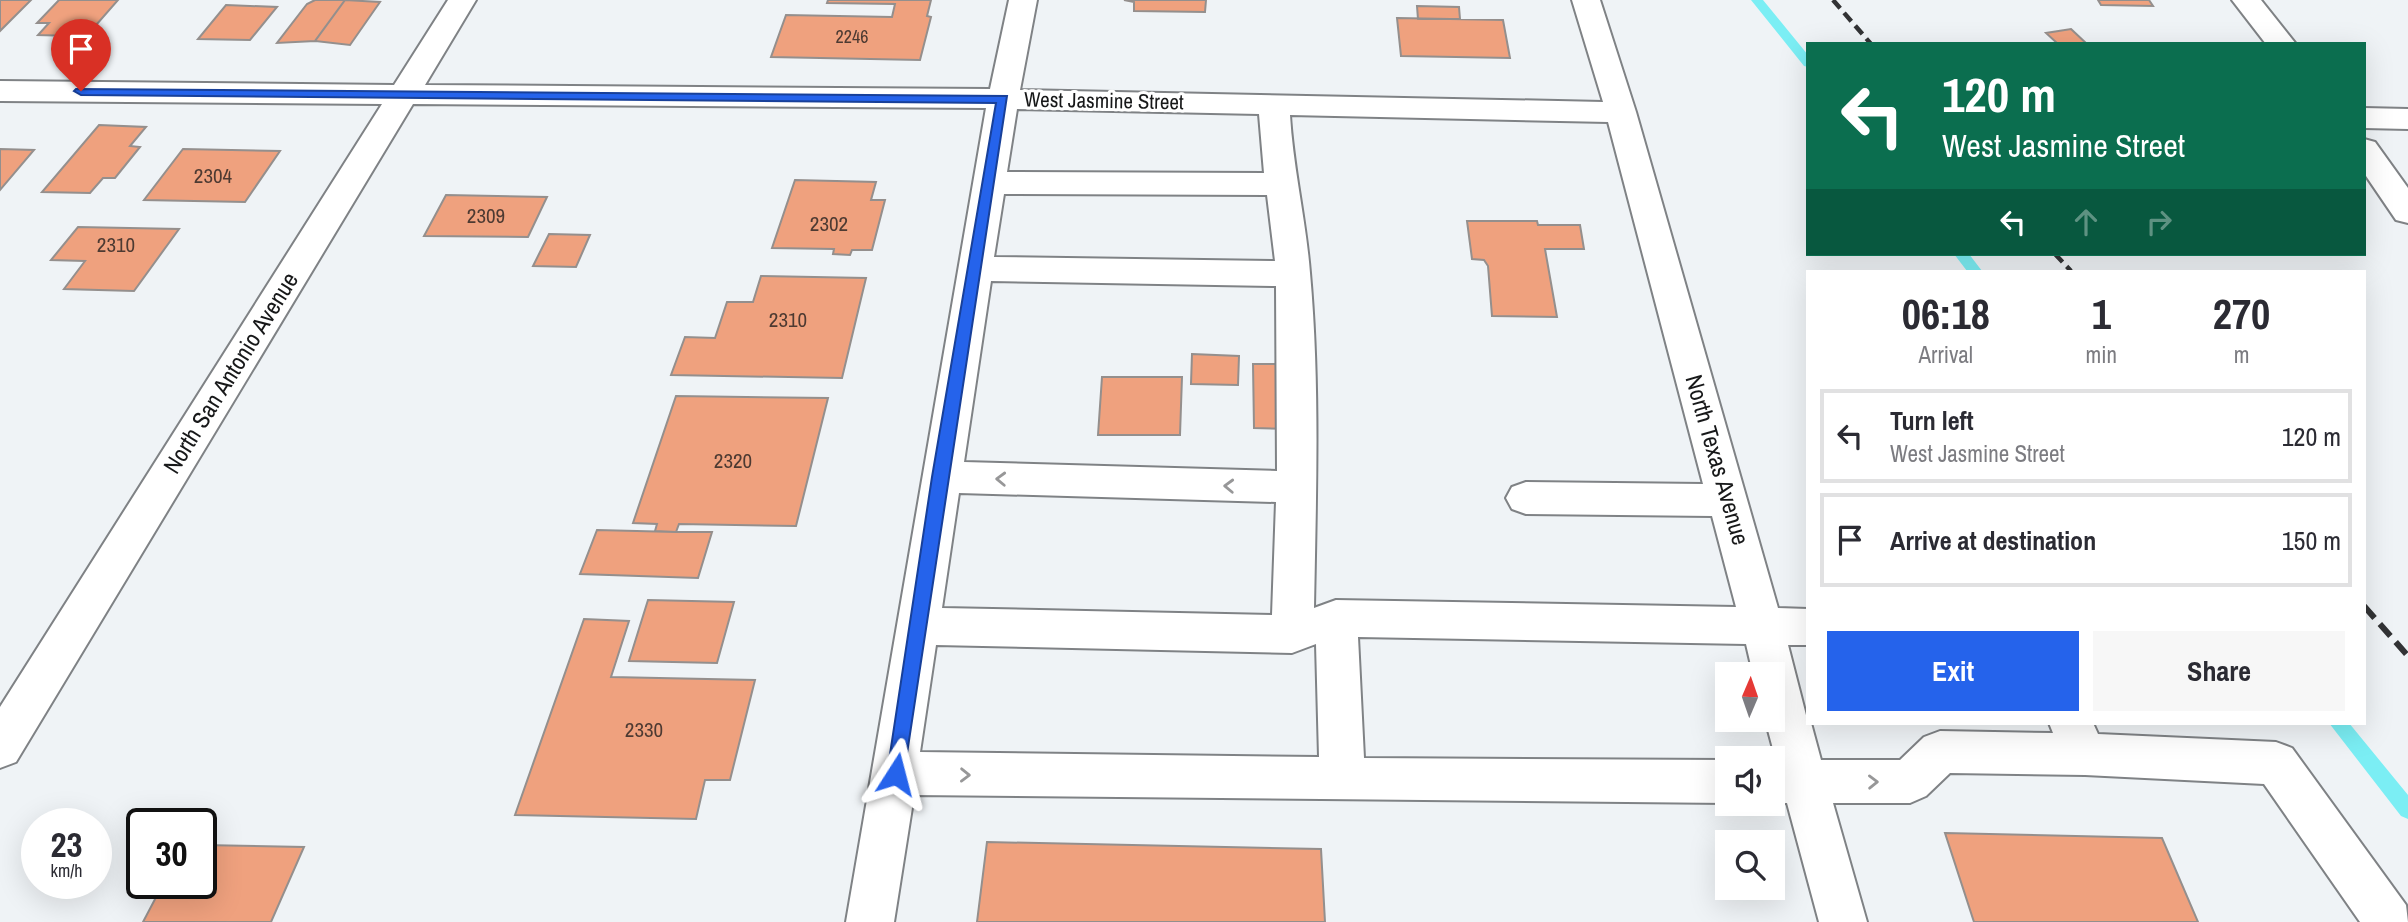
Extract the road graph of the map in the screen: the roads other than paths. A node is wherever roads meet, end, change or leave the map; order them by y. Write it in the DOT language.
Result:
graph roads {
  1 [pos="462,0"];
  2 [pos="1023,0"];
  3 [pos="1586,0"];
  4 [pos="2246,0"];
  5 [pos="2279,42"];
  6 [pos="0,90"];
  7 [pos="403,94"];
  8 [pos="1003,99"];
  9 [pos="1274,105"];
  10 [pos="1621,112"];
  11 [pos="2366,118"];
  12 [pos="2408,118"];
  13 [pos="2366,152"];
  14 [pos="990,183"];
  15 [pos="1282,184"];
  16 [pos="2408,212"];
  17 [pos="975,270"];
  18 [pos="1293,274"];
  19 [pos="940,477"];
  20 [pos="1297,488"];
  21 [pos="1527,498"];
  22 [pos="1727,500"];
  23 [pos="1336,618"];
  24 [pos="919,626"];
  25 [pos="1763,626"];
  26 [pos="1806,627"];
  27 [pos="1292,634"];
  28 [pos="2078,738"];
  29 [pos="0,747"];
  30 [pos="896,774"];
  31 [pos="1342,779"];
  32 [pos="1715,782"];
  33 [pos="1789,782"];
  34 [pos="870,922"];
  35 [pos="1843,922"];
  36 [pos="2389,922"];
  1 -- 7 [label="street, North San Antonio Avenue"];
  2 -- 8 [label="street"];
  3 -- 10 [label="street, North Texas Avenue"];
  4 -- 5 [label="street"];
  6 -- 7 [label="street, West Jasmine Street"];
  7 -- 8 [label="street, West Jasmine Street"];
  7 -- 29 [label="street, North San Antonio Avenue"];
  8 -- 9 [label="street, West Jasmine Street"];
  8 -- 14 [label="street"];
  9 -- 10 [label="street, West Jasmine Street"];
  9 -- 15 [label="street"];
  10 -- 22 [label="street, North Texas Avenue"];
  11 -- 12 [label="street"];
  13 -- 16 [label="street"];
  14 -- 15 [label="street"];
  14 -- 17 [label="street"];
  15 -- 18 [label="street"];
  17 -- 18 [label="street"];
  17 -- 19 [label="street"];
  18 -- 20 [label="street"];
  20 -- 19 [label="street, one-way"];
  19 -- 24 [label="street"];
  20 -- 27 [label="street"];
  21 -- 22 [label="street"];
  22 -- 25 [label="street, North Texas Avenue"];
  23 -- 25 [label="street"];
  23 -- 27 [label="street"];
  23 -- 31 [label="street"];
  24 -- 27 [label="street"];
  24 -- 30 [label="street"];
  25 -- 26 [label="street"];
  25 -- 33 [label="street, North Texas Avenue"];
  33 -- 28 [label="street, one-way"];
  28 -- 36 [label="street"];
  30 -- 31 [label="street, one-way"];
  30 -- 34 [label="street"];
  31 -- 32 [label="street"];
  33 -- 35 [label="street, North Texas Avenue"];
}
